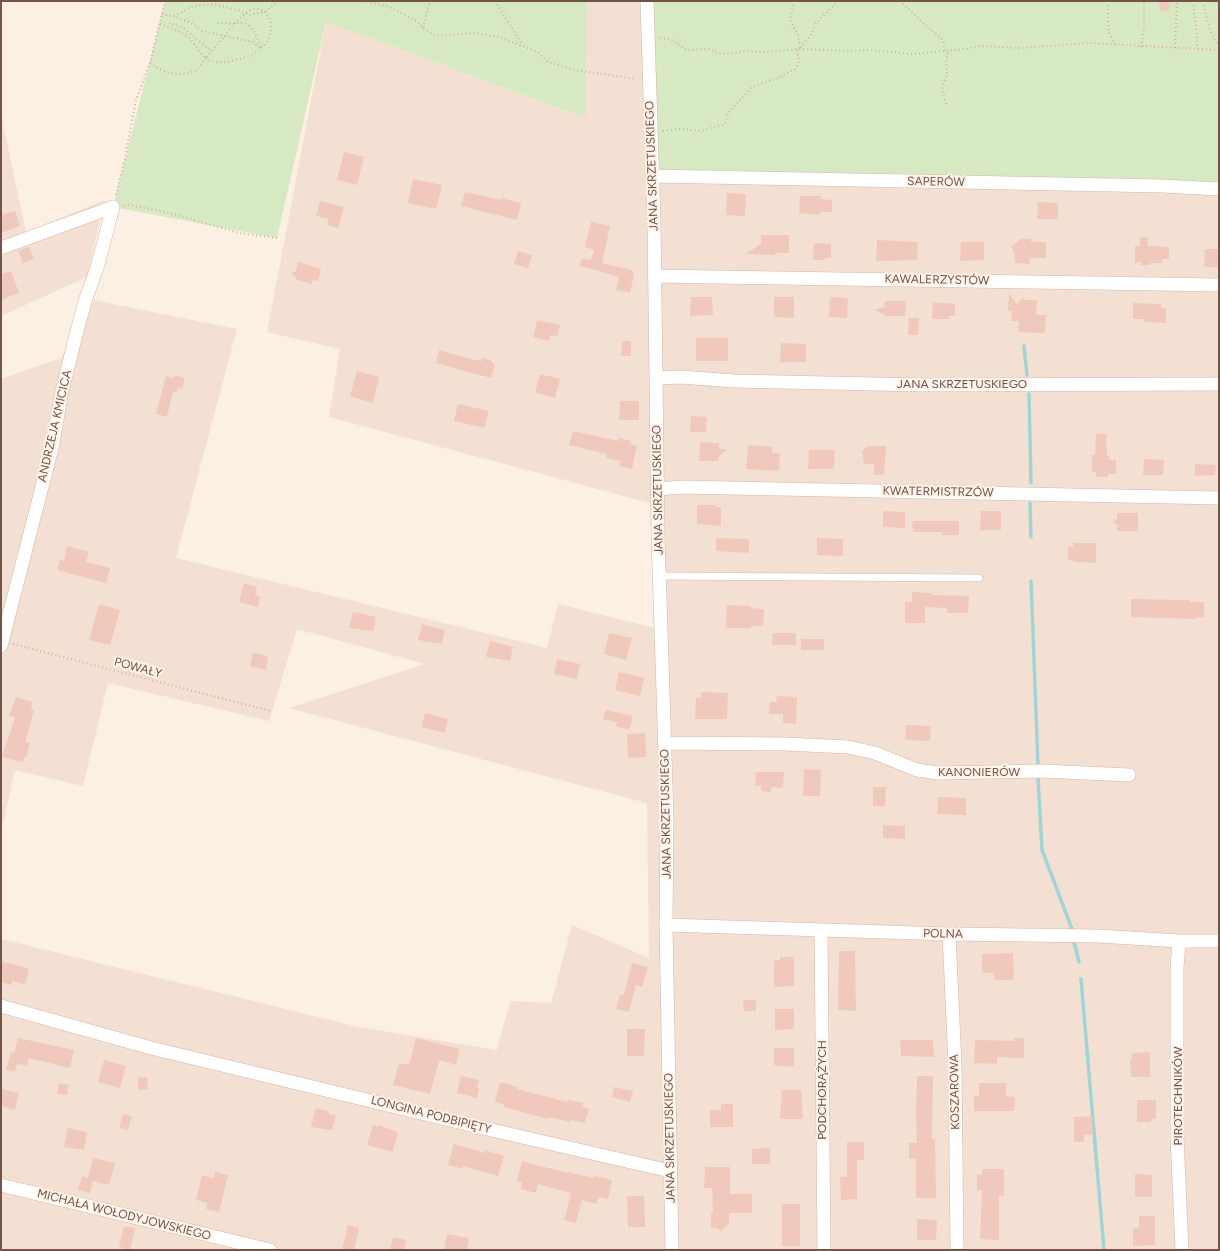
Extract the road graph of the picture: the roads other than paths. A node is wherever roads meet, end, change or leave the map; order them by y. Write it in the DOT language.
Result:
graph roads {
  1 [pos="647,1"];
  2 [pos="653,176"];
  3 [pos="1219,189"];
  4 [pos="1,248"];
  5 [pos="654,276"];
  6 [pos="1219,285"];
  7 [pos="656,378"];
  8 [pos="1219,384"];
  9 [pos="658,489"];
  10 [pos="1219,498"];
  11 [pos="660,576"];
  12 [pos="979,578"];
  13 [pos="2,644"];
  14 [pos="665,744"];
  15 [pos="1129,775"];
  16 [pos="666,925"];
  17 [pos="821,930"];
  18 [pos="949,934"];
  19 [pos="1179,941"];
  20 [pos="1219,941"];
  21 [pos="1,1006"];
  22 [pos="670,1171"];
  23 [pos="1,1185"];
  24 [pos="270,1250"];
  25 [pos="672,1250"];
  26 [pos="824,1250"];
  27 [pos="957,1250"];
  28 [pos="1182,1250"];
  1 -- 2 [label="street, JANA SKRZETUSKIEGO"];
  2 -- 3 [label="street, SAPERÓW"];
  2 -- 5 [label="street, JANA SKRZETUSKIEGO"];
  4 -- 13 [label="street, ANDRZEJA KMICICA"];
  5 -- 6 [label="street, KAWALERZYSTÓW"];
  5 -- 7 [label="street, JANA SKRZETUSKIEGO"];
  7 -- 8 [label="street, JANA SKRZETUSKIEGO"];
  7 -- 9 [label="street, JANA SKRZETUSKIEGO"];
  9 -- 10 [label="street, KWATERMISTRZÓW"];
  9 -- 11 [label="street, JANA SKRZETUSKIEGO"];
  11 -- 12 [label="lane"];
  11 -- 14 [label="street, JANA SKRZETUSKIEGO"];
  14 -- 15 [label="street, KANONIERÓW"];
  14 -- 16 [label="street, JANA SKRZETUSKIEGO"];
  16 -- 17 [label="street, POLNA"];
  16 -- 22 [label="street, JANA SKRZETUSKIEGO"];
  17 -- 18 [label="street, POLNA"];
  17 -- 26 [label="street, PODCHORĄŻYCH"];
  18 -- 19 [label="street, POLNA"];
  18 -- 27 [label="street, KOSZAROWA"];
  19 -- 20 [label="street, POLNA"];
  19 -- 28 [label="street, PIROTECHNIKÓW"];
  21 -- 22 [label="street, LONGINA PODBIPIĘTY"];
  22 -- 25 [label="street, JANA SKRZETUSKIEGO"];
  23 -- 24 [label="street, MICHAŁA WOŁODYJOWSKIEGO"];
}
